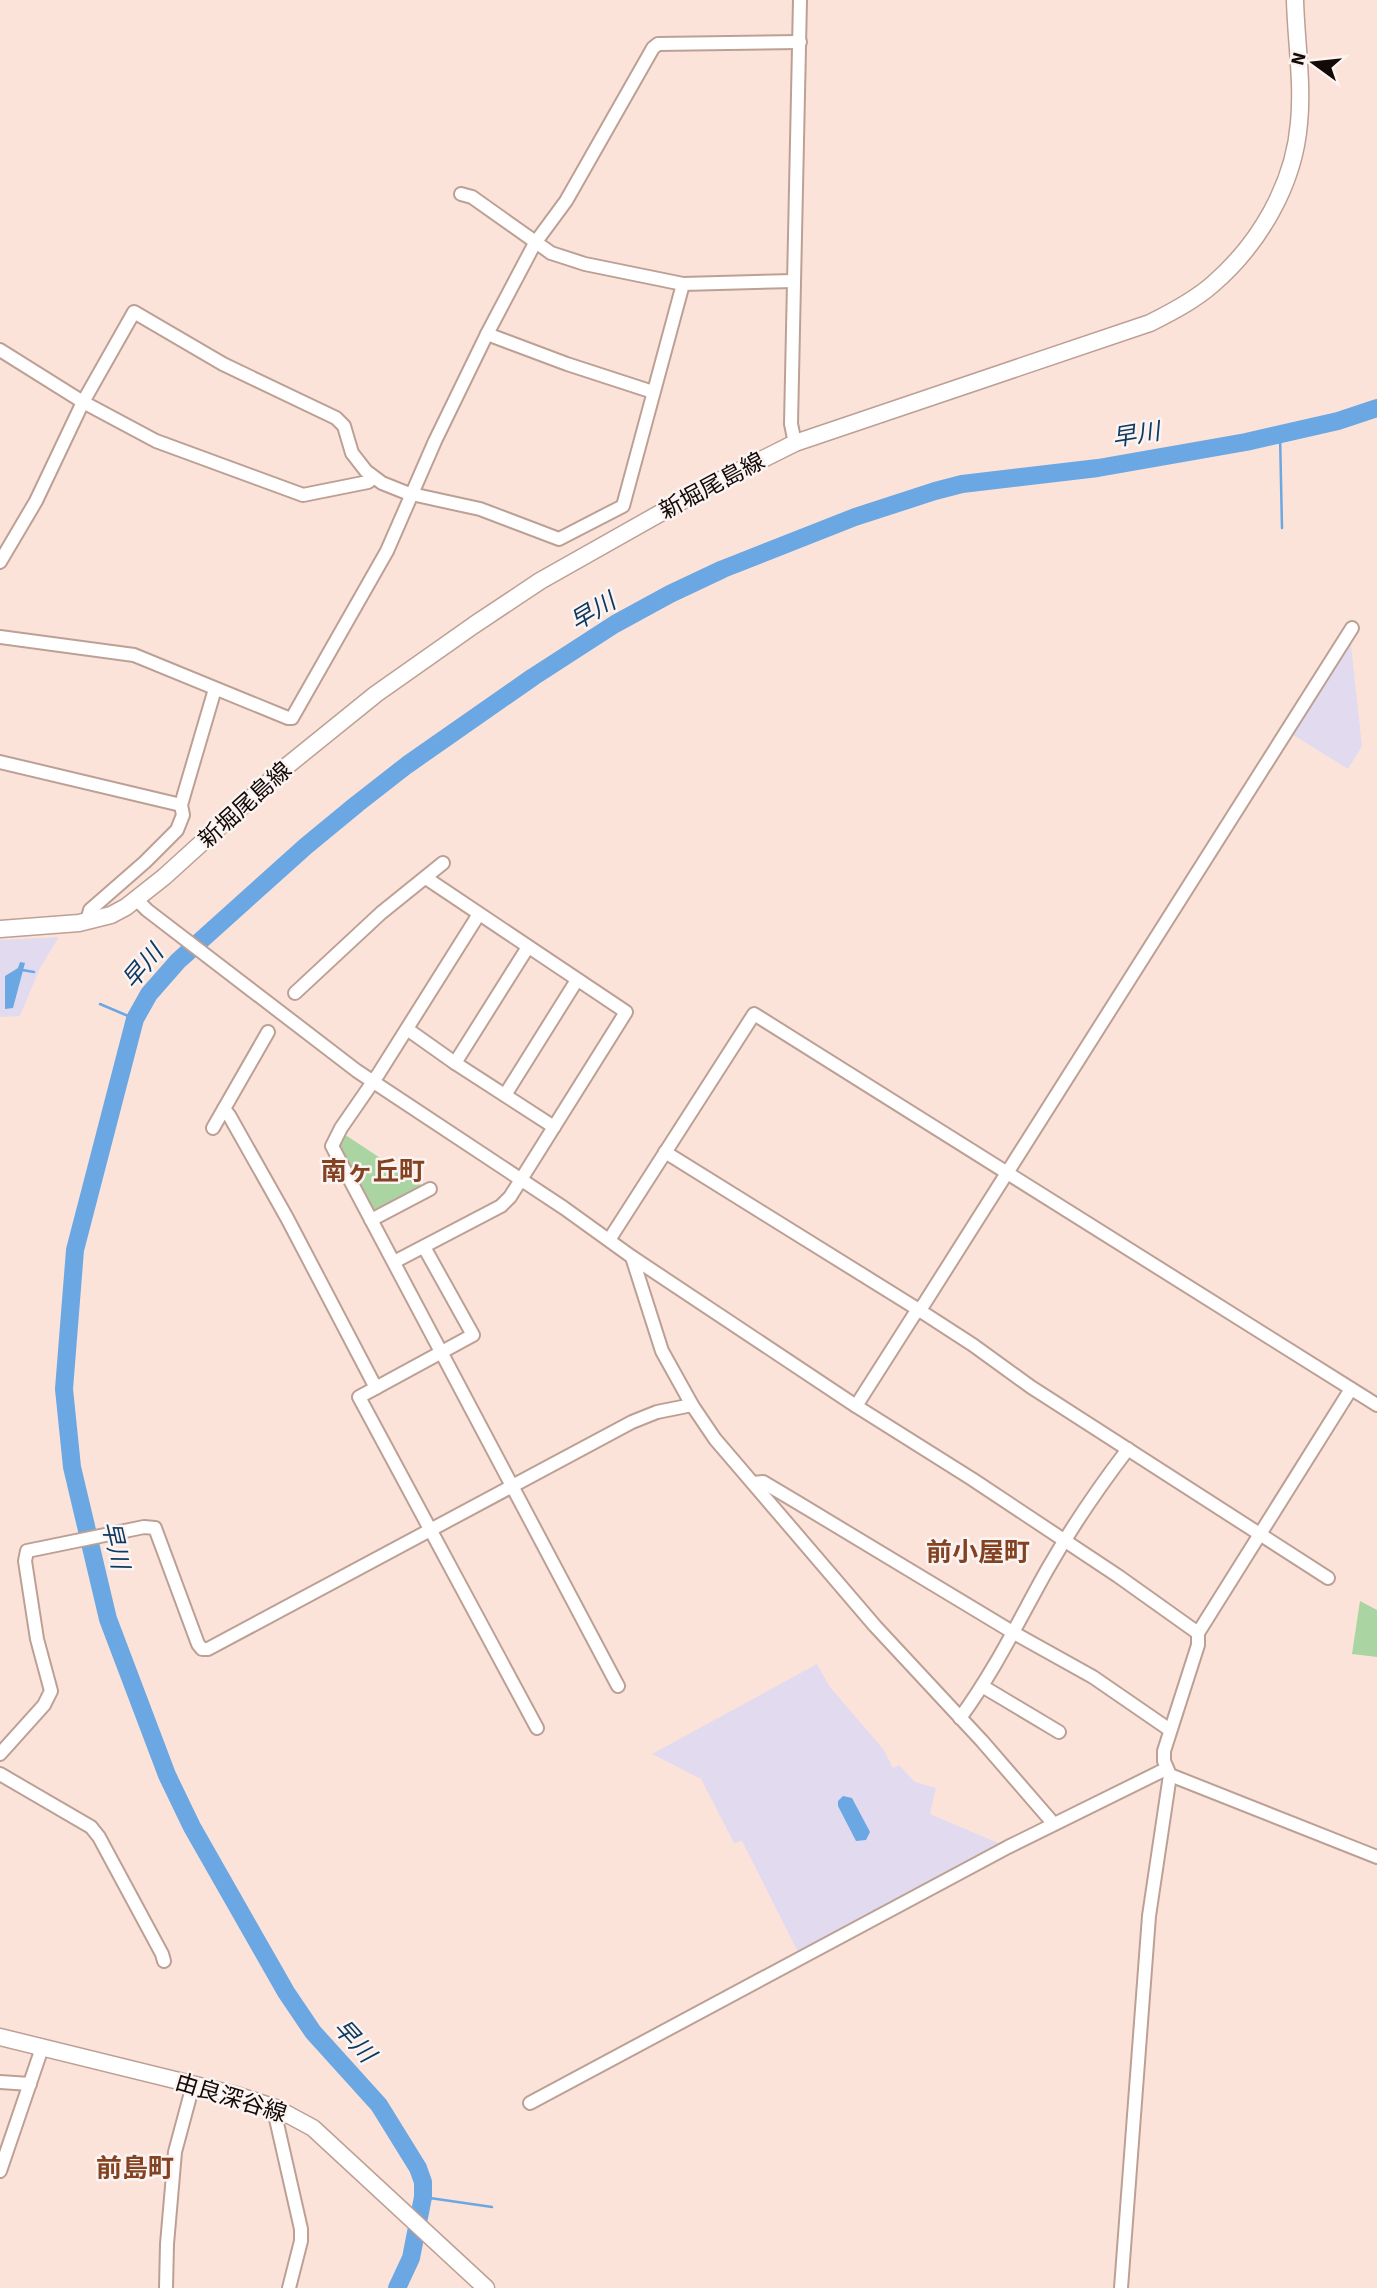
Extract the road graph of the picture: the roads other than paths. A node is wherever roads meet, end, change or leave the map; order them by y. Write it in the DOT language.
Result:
graph roads {
  1 [pos="800,0"];
  2 [pos="1295,0"];
  3 [pos="800,41"];
  4 [pos="461,194"];
  5 [pos="535,243"];
  6 [pos="794,281"];
  7 [pos="683,284"];
  8 [pos="487,334"];
  9 [pos="0,350"];
  10 [pos="653,392"];
  11 [pos="83,402"];
  12 [pos="795,443"];
  13 [pos="373,478"];
  14 [pos="413,494"];
  15 [pos="0,562"];
  16 [pos="1352,628"];
  17 [pos="0,636"];
  18 [pos="215,689"];
  19 [pos="0,762"];
  20 [pos="181,805"];
  21 [pos="443,863"];
  22 [pos="426,878"];
  23 [pos="137,900"];
  24 [pos="479,914"];
  25 [pos="87,921"];
  26 [pos="0,929"];
  27 [pos="528,947"];
  28 [pos="577,980"];
  29 [pos="295,993"];
  30 [pos="407,1029"];
  31 [pos="268,1032"];
  32 [pos="454,1063"];
  33 [pos="372,1081"];
  34 [pos="505,1095"];
  35 [pos="224,1109"];
  36 [pos="554,1127"];
  37 [pos="213,1128"];
  38 [pos="665,1152"];
  39 [pos="1007,1171"];
  40 [pos="521,1180"];
  41 [pos="430,1189"];
  42 [pos="371,1220"];
  43 [pos="609,1240"];
  44 [pos="424,1247"];
  45 [pos="632,1257"];
  46 [pos="394,1262"];
  47 [pos="919,1310"];
  48 [pos="442,1354"];
  49 [pos="376,1388"];
  50 [pos="1351,1389"];
  51 [pos="692,1405"];
  52 [pos="1377,1405"];
  53 [pos="856,1406"];
  54 [pos="1128,1448"];
  55 [pos="753,1483"];
  56 [pos="513,1486"];
  57 [pos="430,1529"];
  58 [pos="1258,1534"];
  59 [pos="1064,1541"];
  60 [pos="1328,1578"];
  61 [pos="1014,1633"];
  62 [pos="1198,1633"];
  63 [pos="618,1686"];
  64 [pos="982,1686"];
  65 [pos="960,1718"];
  66 [pos="537,1728"];
  67 [pos="1170,1730"];
  68 [pos="1059,1732"];
  69 [pos="0,1754"];
  70 [pos="1168,1772"];
  71 [pos="0,1774"];
  72 [pos="1053,1823"];
  73 [pos="1377,1857"];
  74 [pos="164,1961"];
  75 [pos="0,2037"];
  76 [pos="42,2048"];
  77 [pos="0,2082"];
  78 [pos="30,2084"];
  79 [pos="192,2085"];
  80 [pos="530,2103"];
  81 [pos="276,2108"];
  82 [pos="0,2171"];
  83 [pos="166,2288"];
  84 [pos="289,2288"];
  85 [pos="486,2288"];
  86 [pos="1121,2288"];
  1 -- 3 [label="street"];
  2 -- 12 [label="main road, 新堀尾島線"];
  3 -- 5 [label="street"];
  3 -- 6 [label="street"];
  4 -- 5 [label="street"];
  5 -- 7 [label="street"];
  5 -- 8 [label="street"];
  6 -- 7 [label="street"];
  6 -- 12 [label="street"];
  7 -- 10 [label="street"];
  8 -- 10 [label="street"];
  8 -- 14 [label="street"];
  9 -- 11 [label="street"];
  10 -- 14 [label="street"];
  11 -- 13 [label="street"];
  11 -- 13 [label="street"];
  11 -- 15 [label="street"];
  12 -- 23 [label="main road, 新堀尾島線"];
  13 -- 14 [label="street"];
  14 -- 18 [label="street"];
  16 -- 39 [label="street"];
  17 -- 18 [label="street"];
  18 -- 20 [label="street"];
  19 -- 20 [label="street"];
  20 -- 25 [label="street"];
  21 -- 22 [label="street"];
  22 -- 24 [label="street"];
  22 -- 29 [label="street"];
  23 -- 25 [label="main road, 新堀尾島線"];
  23 -- 33 [label="street"];
  24 -- 27 [label="street"];
  24 -- 30 [label="street"];
  25 -- 26 [label="main road, 新堀尾島線"];
  27 -- 28 [label="street"];
  27 -- 32 [label="street"];
  28 -- 34 [label="street"];
  28 -- 36 [label="street"];
  30 -- 32 [label="street"];
  30 -- 33 [label="street"];
  31 -- 35 [label="street"];
  32 -- 34 [label="street"];
  33 -- 40 [label="street"];
  33 -- 42 [label="street"];
  34 -- 36 [label="street"];
  35 -- 37 [label="street"];
  35 -- 49 [label="street"];
  36 -- 40 [label="street"];
  38 -- 39 [label="street"];
  38 -- 43 [label="street"];
  38 -- 47 [label="street"];
  39 -- 47 [label="street"];
  39 -- 50 [label="street"];
  40 -- 43 [label="street"];
  40 -- 44 [label="street"];
  41 -- 42 [label="street"];
  42 -- 46 [label="street"];
  43 -- 45 [label="street"];
  44 -- 46 [label="street"];
  44 -- 48 [label="street"];
  45 -- 51 [label="street"];
  45 -- 53 [label="street"];
  46 -- 48 [label="street"];
  47 -- 53 [label="street"];
  47 -- 54 [label="street"];
  48 -- 49 [label="street"];
  48 -- 56 [label="street"];
  49 -- 57 [label="street"];
  50 -- 52 [label="street"];
  50 -- 58 [label="street"];
  51 -- 55 [label="street"];
  51 -- 56 [label="street"];
  53 -- 59 [label="street"];
  54 -- 58 [label="street"];
  54 -- 59 [label="street"];
  55 -- 61 [label="street"];
  55 -- 65 [label="street"];
  56 -- 57 [label="street"];
  56 -- 63 [label="street"];
  57 -- 66 [label="street"];
  57 -- 69 [label="street"];
  58 -- 60 [label="street"];
  58 -- 62 [label="street"];
  59 -- 61 [label="street"];
  59 -- 62 [label="street"];
  61 -- 64 [label="street"];
  61 -- 67 [label="street"];
  62 -- 67 [label="street"];
  64 -- 65 [label="street"];
  64 -- 68 [label="street"];
  65 -- 72 [label="street"];
  67 -- 70 [label="street"];
  70 -- 72 [label="street"];
  70 -- 73 [label="street"];
  70 -- 86 [label="street"];
  71 -- 74 [label="street"];
  72 -- 80 [label="street"];
  75 -- 76 [label="main road, 由良深谷線"];
  76 -- 78 [label="street"];
  76 -- 79 [label="main road, 由良深谷線"];
  77 -- 78 [label="street"];
  78 -- 82 [label="street"];
  79 -- 81 [label="main road, 由良深谷線"];
  79 -- 83 [label="street"];
  81 -- 84 [label="street"];
  81 -- 85 [label="main road, 由良深谷線"];
}
